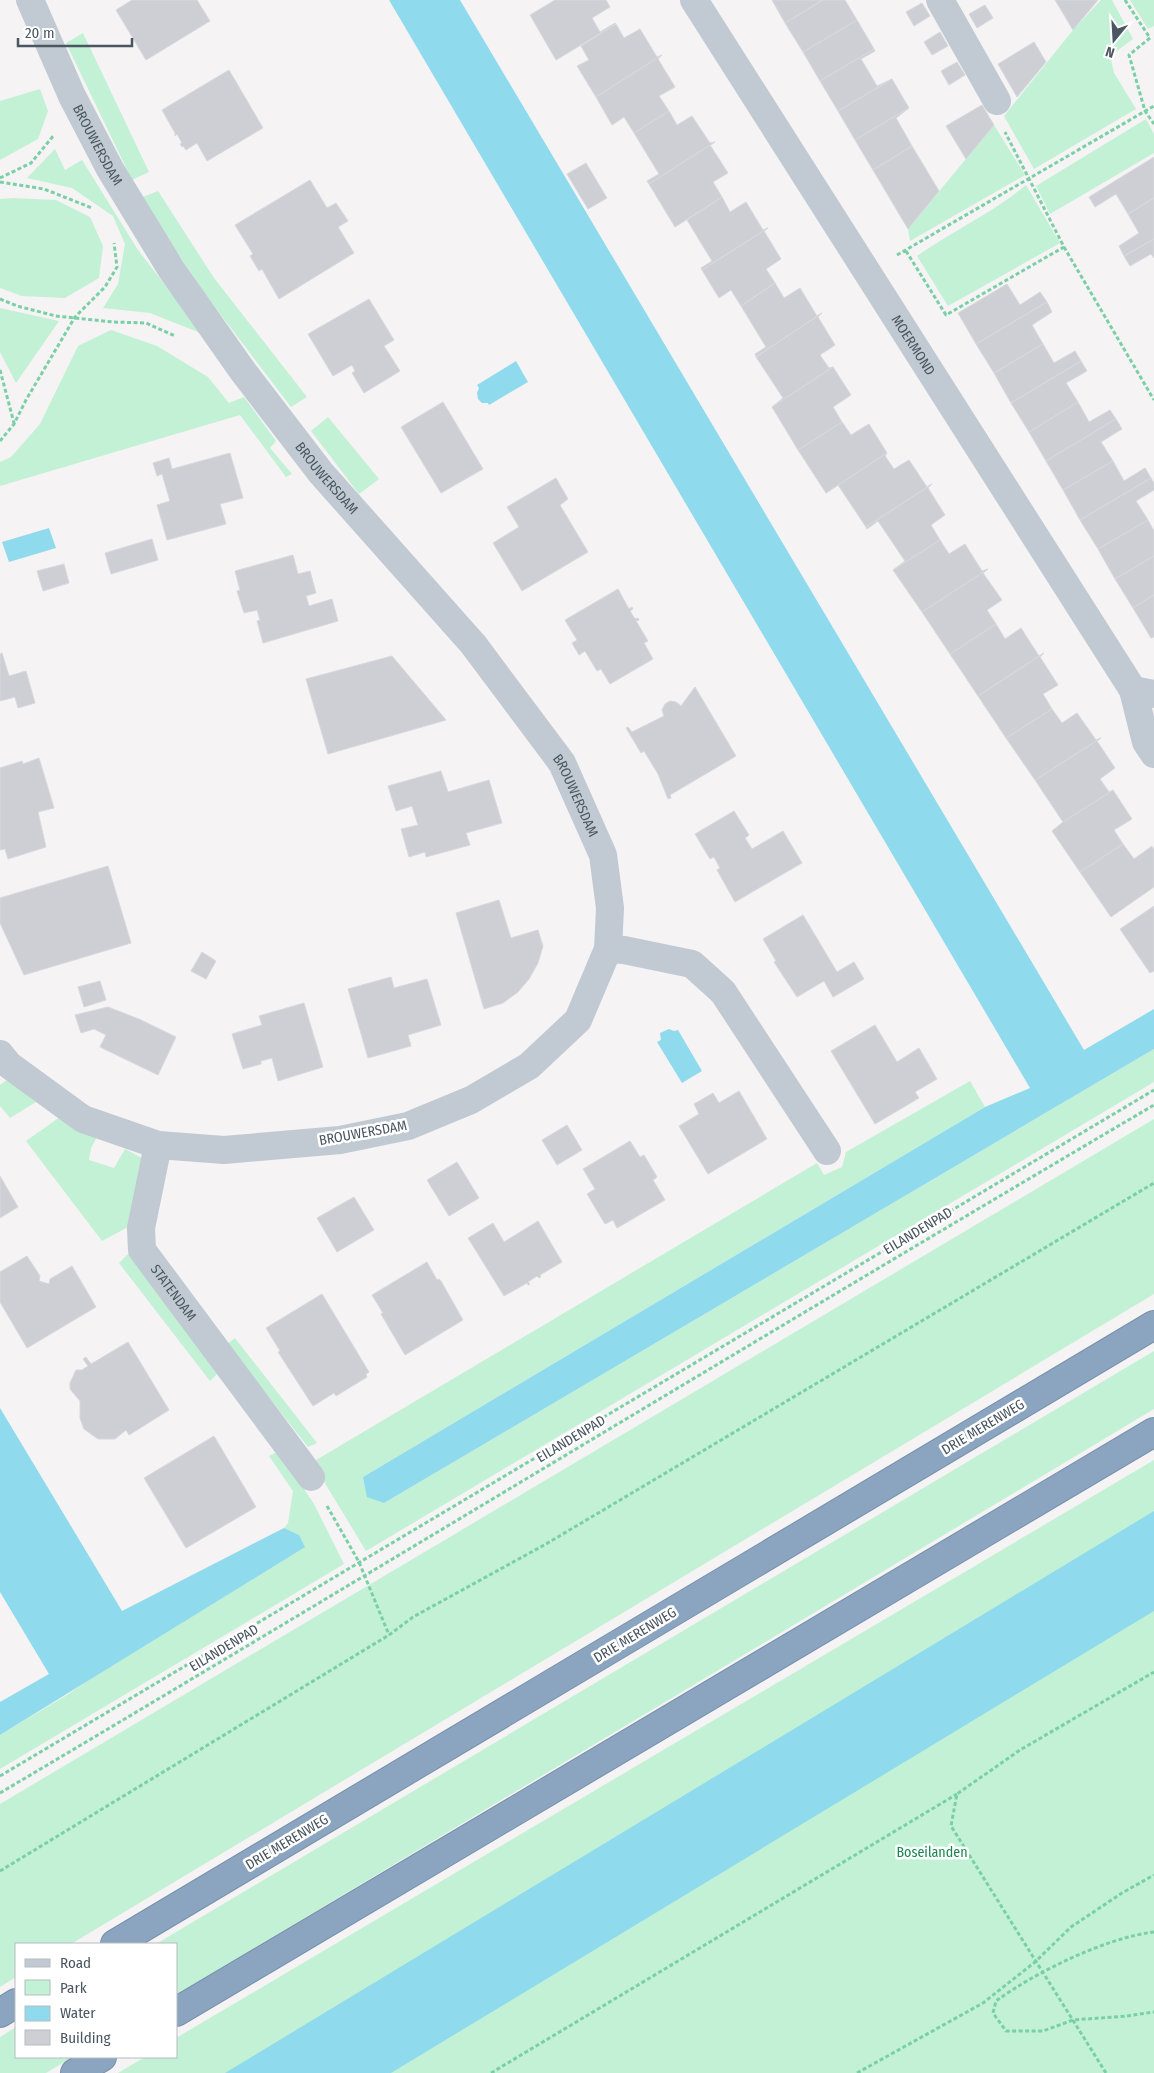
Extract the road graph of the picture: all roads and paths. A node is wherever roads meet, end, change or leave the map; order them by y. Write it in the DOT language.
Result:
graph roads {
  1 [pos="30,0"];
  2 [pos="694,0"];
  3 [pos="940,0"];
  4 [pos="1125,0"];
  5 [pos="1152,37"];
  6 [pos="72,96"];
  7 [pos="997,101"];
  8 [pos="1154,106"];
  9 [pos="1146,111"];
  10 [pos="1154,124"];
  11 [pos="0,178"];
  12 [pos="1030,180"];
  13 [pos="0,182"];
  14 [pos="96,213"];
  15 [pos="111,236"];
  16 [pos="1064,247"];
  17 [pos="906,251"];
  18 [pos="866,273"];
  19 [pos="0,299"];
  20 [pos="75,317"];
  21 [pos="179,338"];
  22 [pos="0,370"];
  23 [pos="1154,400"];
  24 [pos="14,424"];
  25 [pos="0,441"];
  26 [pos="1144,692"];
  27 [pos="1154,754"];
  28 [pos="608,949"];
  29 [pos="0,1054"];
  30 [pos="1154,1090"];
  31 [pos="1154,1105"];
  32 [pos="158,1145"];
  33 [pos="827,1151"];
  34 [pos="1154,1183"];
  35 [pos="1154,1325"];
  36 [pos="1154,1432"];
  37 [pos="311,1477"];
  38 [pos="359,1562"];
  39 [pos="365,1577"];
  40 [pos="389,1635"];
  41 [pos="1154,1672"];
  42 [pos="0,1776"];
  43 [pos="0,1793"];
  44 [pos="957,1794"];
  45 [pos="0,1871"];
  46 [pos="1154,1875"];
  47 [pos="1154,1932"];
  48 [pos="117,1943"];
  49 [pos="1035,1962"];
  50 [pos="1042,1974"];
  51 [pos="15,2004"];
  52 [pos="178,2011"];
  53 [pos="1154,2012"];
  54 [pos="0,2013"];
  55 [pos="1073,2020"];
  56 [pos="100,2058"];
  57 [pos="75,2073"];
  58 [pos="491,2073"];
  59 [pos="857,2073"];
  60 [pos="1106,2073"];
  1 -- 6 [label="street, BROUWERSDAM"];
  2 -- 18 [label="street, MOERMOND"];
  3 -- 7 [label="street"];
  4 -- 5 [label="path"];
  5 -- 9 [label="path"];
  6 -- 11 [label="path"];
  6 -- 28 [label="street, BROUWERSDAM"];
  7 -- 12 [label="path"];
  8 -- 9 [label="path"];
  9 -- 10 [label="path"];
  9 -- 12 [label="path"];
  12 -- 16 [label="path"];
  12 -- 17 [label="path"];
  13 -- 14 [label="path"];
  15 -- 20 [label="path"];
  16 -- 17 [label="path"];
  16 -- 23 [label="path"];
  17 -- 18 [label="path"];
  18 -- 26 [label="street, MOERMOND"];
  19 -- 20 [label="path"];
  20 -- 21 [label="path"];
  20 -- 24 [label="path"];
  22 -- 24 [label="path"];
  24 -- 25 [label="path"];
  26 -- 27 [label="street, MOERMOND"];
  28 -- 32 [label="street, BROUWERSDAM"];
  28 -- 33 [label="street"];
  29 -- 32 [label="street"];
  30 -- 38 [label="path"];
  31 -- 39 [label="path, EILANDENPAD"];
  32 -- 37 [label="street, STATENDAM"];
  34 -- 40 [label="path"];
  35 -- 48 [label="highway, DRIE MERENWEG"];
  36 -- 52 [label="highway"];
  37 -- 38 [label="path"];
  38 -- 39 [label="path"];
  38 -- 42 [label="path"];
  39 -- 40 [label="path"];
  39 -- 43 [label="path, EILANDENPAD"];
  40 -- 45 [label="path"];
  41 -- 44 [label="path"];
  44 -- 49 [label="path"];
  44 -- 58 [label="path"];
  46 -- 49 [label="path"];
  47 -- 50 [label="path"];
  49 -- 50 [label="path"];
  49 -- 59 [label="path"];
  50 -- 55 [label="path"];
  50 -- 55 [label="path"];
  51 -- 54 [label="highway"];
  53 -- 55 [label="path"];
  55 -- 60 [label="path"];
  56 -- 57 [label="highway"];
}
